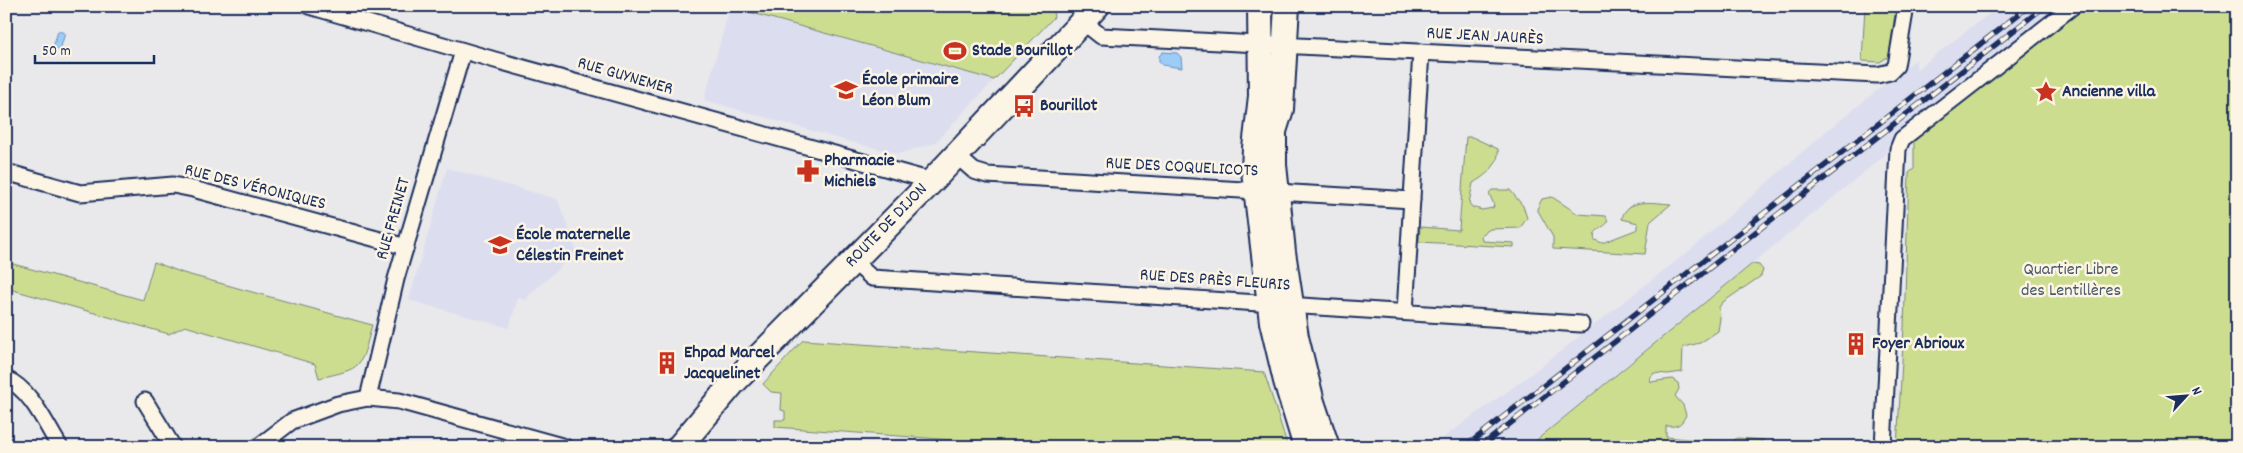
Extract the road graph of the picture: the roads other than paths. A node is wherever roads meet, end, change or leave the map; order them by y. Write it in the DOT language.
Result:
graph roads {
  1 [pos="309,6"];
  2 [pos="1260,6"];
  3 [pos="1286,6"];
  4 [pos="1906,6"];
  5 [pos="2073,6"];
  6 [pos="1089,14"];
  7 [pos="1259,44"];
  8 [pos="1284,46"];
  9 [pos="463,51"];
  10 [pos="1421,52"];
  11 [pos="956,155"];
  12 [pos="6,172"];
  13 [pos="932,181"];
  14 [pos="1267,192"];
  15 [pos="1412,200"];
  16 [pos="406,247"];
  17 [pos="854,262"];
  18 [pos="1280,304"];
  19 [pos="1405,312"];
  20 [pos="1581,324"];
  21 [pos="6,379"];
  22 [pos="368,398"];
  23 [pos="145,401"];
  24 [pos="60,447"];
  25 [pos="173,447"];
  26 [pos="258,447"];
  27 [pos="565,447"];
  28 [pos="679,447"];
  29 [pos="1306,447"];
  30 [pos="1327,447"];
  31 [pos="1883,447"];
  1 -- 9 [label="street, RUE GUYNEMER"];
  2 -- 7 [label="main road"];
  3 -- 8 [label="main road"];
  4 -- 10 [label="street, RUE JEAN JAURÈS"];
  5 -- 31 [label="street"];
  6 -- 7 [label="street, RUE JEAN JAURÈS"];
  6 -- 11 [label="main road, ROUTE DE DIJON"];
  7 -- 8 [label="street, RUE JEAN JAURÈS"];
  7 -- 14 [label="main road"];
  8 -- 10 [label="street, RUE JEAN JAURÈS"];
  8 -- 14 [label="main road"];
  9 -- 13 [label="street, RUE GUYNEMER"];
  9 -- 16 [label="street, RUE FREINET"];
  10 -- 15 [label="street"];
  11 -- 13 [label="main road, ROUTE DE DIJON"];
  11 -- 14 [label="street, RUE DES COQUELICOTS"];
  12 -- 16 [label="street, RUE DES VÉRONIQUES"];
  13 -- 17 [label="main road, ROUTE DE DIJON"];
  14 -- 15 [label="street, RUE DES COQUELICOTS"];
  14 -- 18 [label="main road"];
  15 -- 19 [label="street"];
  16 -- 22 [label="street, RUE FREINET"];
  17 -- 18 [label="street, RUE DES PRÈS FLEURIS"];
  17 -- 28 [label="main road, ROUTE DE DIJON"];
  18 -- 19 [label="street, RUE DES PRÈS FLEURIS"];
  18 -- 29 [label="main road"];
  18 -- 30 [label="main road"];
  19 -- 20 [label="street, RUE DES PRÈS FLEURIS"];
  21 -- 24 [label="street"];
  22 -- 26 [label="street"];
  22 -- 27 [label="street"];
  23 -- 25 [label="street"];
}
